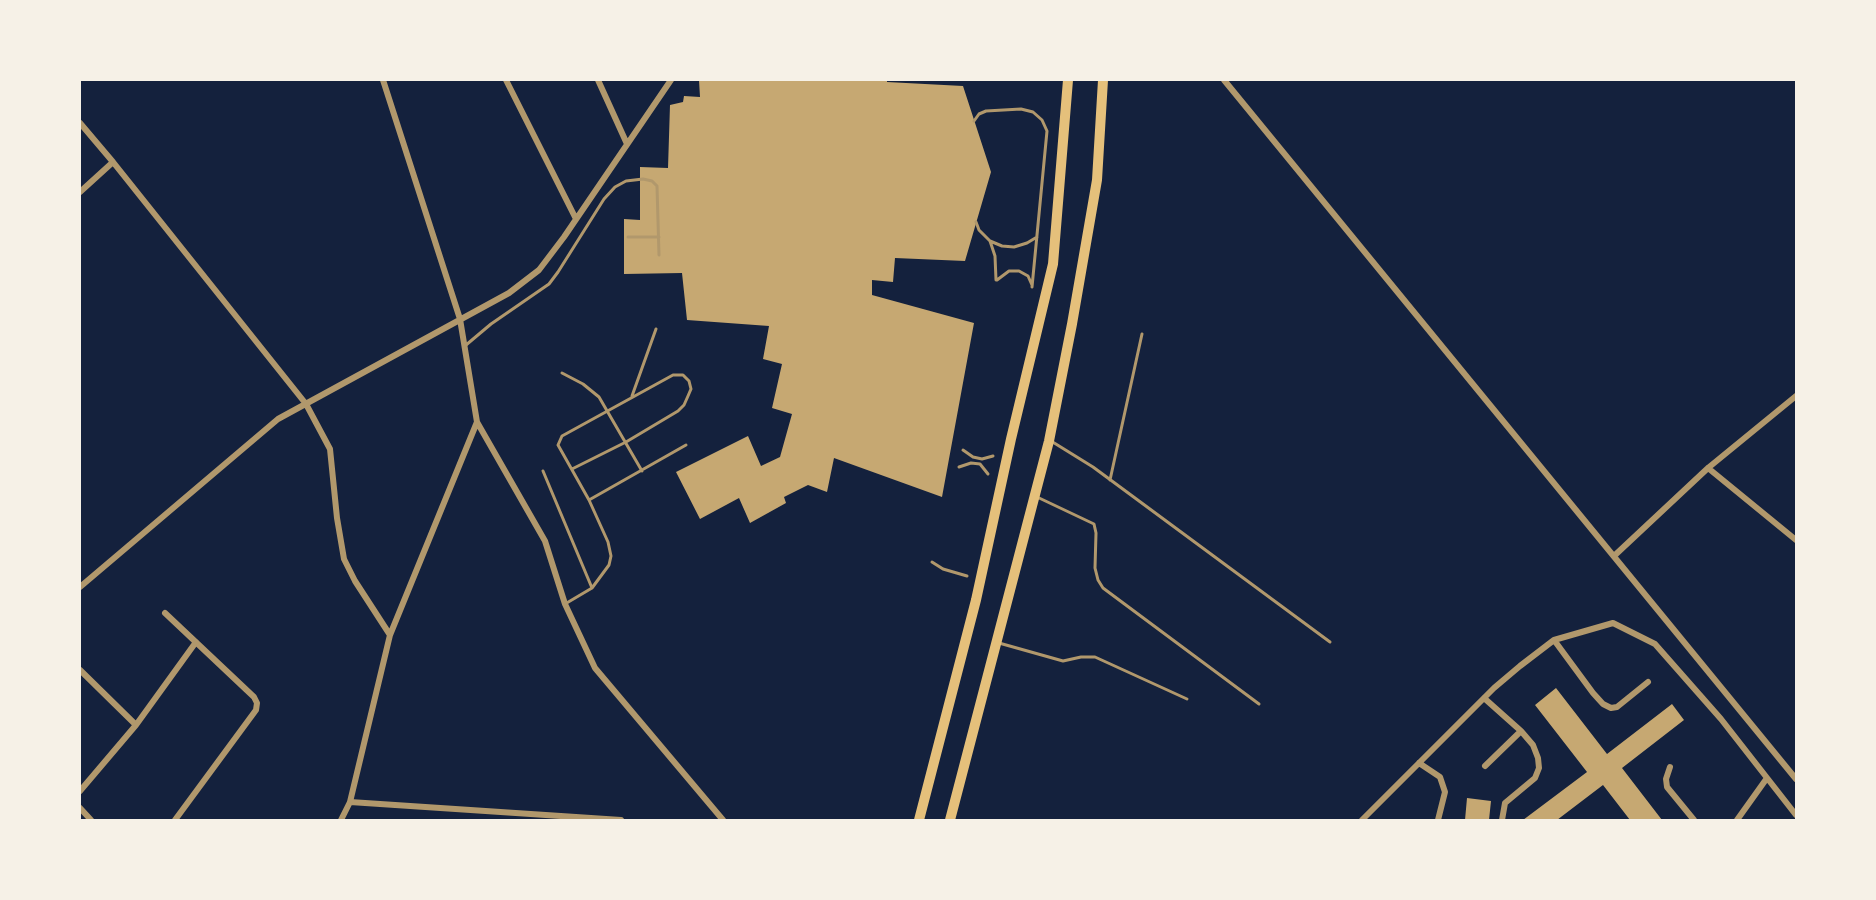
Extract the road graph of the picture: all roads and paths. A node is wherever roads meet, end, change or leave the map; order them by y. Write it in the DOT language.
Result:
graph roads {
  1 [pos="383,80"];
  2 [pos="506,80"];
  3 [pos="598,80"];
  4 [pos="670,80"];
  5 [pos="1067,80"];
  6 [pos="1103,80"];
  7 [pos="1224,80"];
  8 [pos="974,121"];
  9 [pos="80,123"];
  10 [pos="627,144"];
  11 [pos="113,162"];
  12 [pos="80,192"];
  13 [pos="576,219"];
  14 [pos="976,222"];
  15 [pos="628,237"];
  16 [pos="659,237"];
  17 [pos="1037,237"];
  18 [pos="990,241"];
  19 [pos="659,255"];
  20 [pos="460,319"];
  21 [pos="656,330"];
  22 [pos="1142,334"];
  23 [pos="465,346"];
  24 [pos="562,373"];
  25 [pos="1797,396"];
  26 [pos="632,398"];
  27 [pos="306,404"];
  28 [pos="608,411"];
  29 [pos="477,422"];
  30 [pos="1049,441"];
  31 [pos="626,442"];
  32 [pos="686,445"];
  33 [pos="963,450"];
  34 [pos="993,456"];
  35 [pos="959,467"];
  36 [pos="572,468"];
  37 [pos="1707,468"];
  38 [pos="543,471"];
  39 [pos="642,471"];
  40 [pos="988,474"];
  41 [pos="1110,480"];
  42 [pos="1036,496"];
  43 [pos="589,500"];
  44 [pos="1797,540"];
  45 [pos="1614,556"];
  46 [pos="932,562"];
  47 [pos="967,576"];
  48 [pos="80,587"];
  49 [pos="592,588"];
  50 [pos="565,604"];
  51 [pos="165,612"];
  52 [pos="390,635"];
  53 [pos="1554,640"];
  54 [pos="196,642"];
  55 [pos="997,642"];
  56 [pos="1330,642"];
  57 [pos="80,670"];
  58 [pos="1648,682"];
  59 [pos="1484,698"];
  60 [pos="1187,699"];
  61 [pos="1259,704"];
  62 [pos="136,725"];
  63 [pos="1521,731"];
  64 [pos="1419,764"];
  65 [pos="1485,766"];
  66 [pos="1670,767"];
  67 [pos="1767,778"];
  68 [pos="1797,779"];
  69 [pos="80,791"];
  70 [pos="350,802"];
  71 [pos="80,808"];
  72 [pos="1797,815"];
  73 [pos="88,818"];
  74 [pos="80,820"];
  75 [pos="175,820"];
  76 [pos="341,820"];
  77 [pos="621,820"];
  78 [pos="723,820"];
  79 [pos="919,820"];
  80 [pos="950,820"];
  81 [pos="1362,820"];
  82 [pos="1438,820"];
  83 [pos="1502,820"];
  84 [pos="1694,820"];
  85 [pos="1737,820"];
  1 -- 20 [label="street"];
  2 -- 13 [label="street"];
  3 -- 10 [label="street"];
  4 -- 10 [label="street"];
  5 -- 79 [label="highway"];
  6 -- 30 [label="highway"];
  7 -- 45 [label="street"];
  8 -- 17 [label="lane"];
  9 -- 11 [label="street"];
  10 -- 13 [label="street"];
  11 -- 12 [label="street"];
  11 -- 27 [label="street"];
  13 -- 20 [label="street"];
  14 -- 18 [label="lane"];
  15 -- 16 [label="lane"];
  16 -- 19 [label="lane"];
  16 -- 23 [label="lane"];
  17 -- 18 [label="lane"];
  17 -- 18 [label="lane"];
  20 -- 23 [label="street"];
  20 -- 27 [label="street"];
  21 -- 26 [label="lane"];
  22 -- 41 [label="lane"];
  23 -- 29 [label="street"];
  24 -- 28 [label="lane"];
  25 -- 37 [label="street"];
  26 -- 28 [label="lane"];
  26 -- 31 [label="lane"];
  27 -- 48 [label="street"];
  27 -- 52 [label="street"];
  28 -- 31 [label="lane"];
  28 -- 36 [label="lane"];
  29 -- 50 [label="street"];
  29 -- 52 [label="street"];
  30 -- 41 [label="lane"];
  30 -- 42 [label="highway"];
  31 -- 36 [label="lane"];
  31 -- 39 [label="lane"];
  32 -- 39 [label="lane"];
  33 -- 34 [label="lane"];
  35 -- 40 [label="lane"];
  36 -- 43 [label="lane"];
  37 -- 44 [label="street"];
  37 -- 45 [label="street"];
  38 -- 49 [label="lane"];
  39 -- 43 [label="lane"];
  41 -- 56 [label="lane"];
  42 -- 55 [label="highway"];
  42 -- 61 [label="lane"];
  43 -- 49 [label="lane"];
  45 -- 68 [label="street"];
  46 -- 47 [label="lane"];
  49 -- 50 [label="lane"];
  50 -- 78 [label="street"];
  51 -- 54 [label="street"];
  52 -- 70 [label="street"];
  53 -- 58 [label="street"];
  53 -- 59 [label="street"];
  53 -- 67 [label="street"];
  54 -- 62 [label="street"];
  54 -- 75 [label="street"];
  55 -- 60 [label="lane"];
  55 -- 80 [label="highway"];
  57 -- 62 [label="street"];
  59 -- 63 [label="street"];
  59 -- 64 [label="street"];
  62 -- 69 [label="street"];
  63 -- 65 [label="street"];
  63 -- 83 [label="street"];
  64 -- 81 [label="street"];
  64 -- 82 [label="street"];
  66 -- 84 [label="street"];
  67 -- 72 [label="street"];
  67 -- 85 [label="street"];
  70 -- 76 [label="street"];
  70 -- 77 [label="street"];
  71 -- 73 [label="street"];
  73 -- 74 [label="street"];
}
